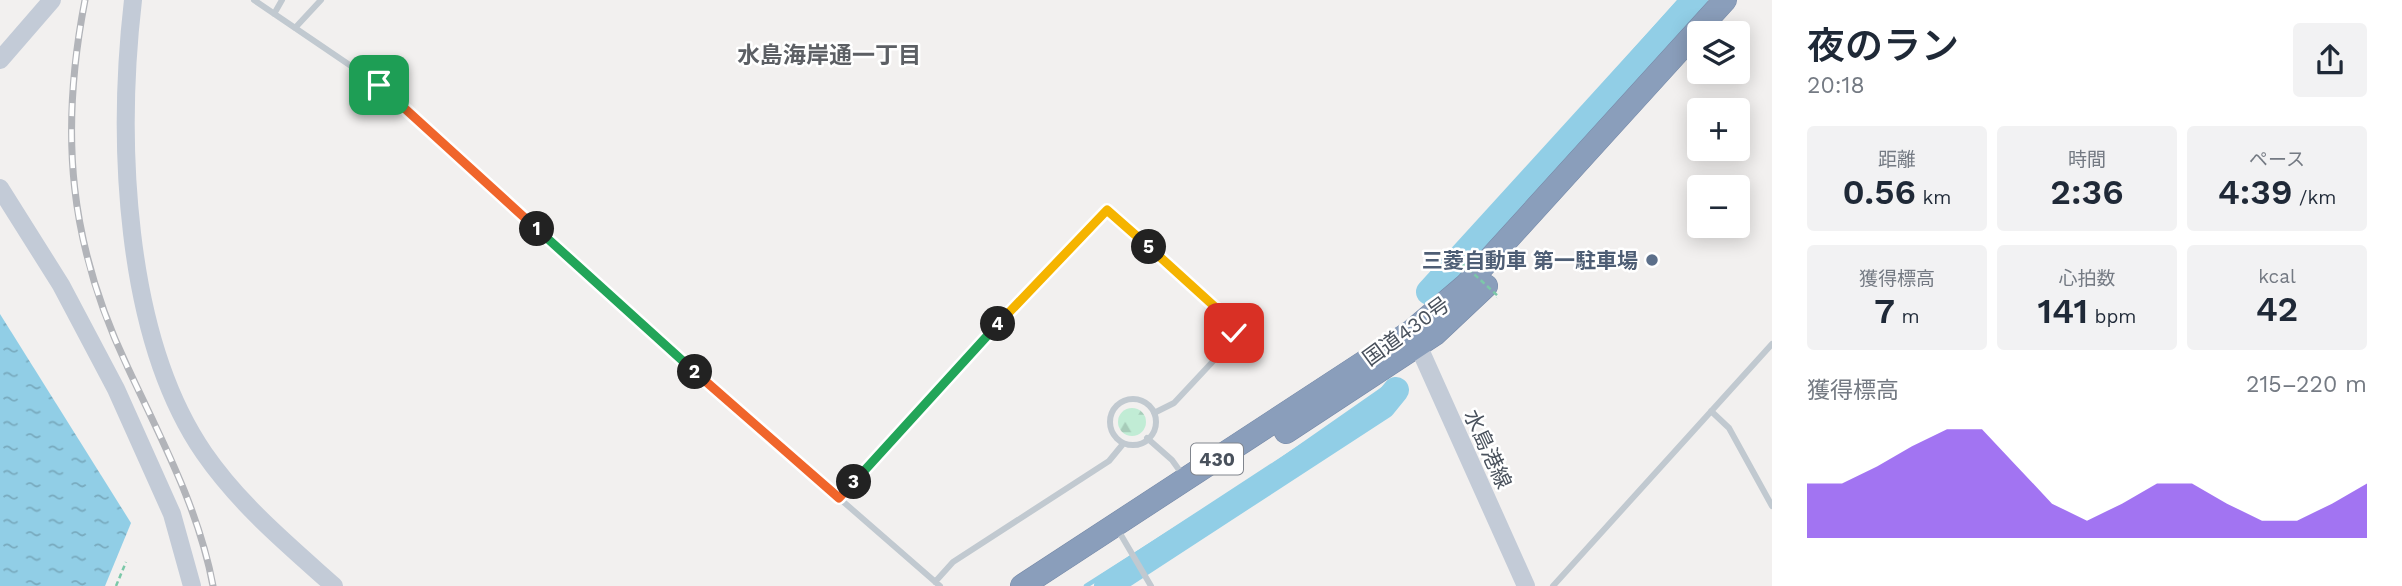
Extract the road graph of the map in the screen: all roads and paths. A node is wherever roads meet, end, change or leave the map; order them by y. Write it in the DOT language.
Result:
graph roads {
  1 [pos="52,0"];
  2 [pos="133,0"];
  3 [pos="254,0"];
  4 [pos="282,0"];
  5 [pos="321,0"];
  6 [pos="1726,0"];
  7 [pos="1743,0"];
  8 [pos="274,14"];
  9 [pos="1724,21"];
  10 [pos="295,28"];
  11 [pos="0,60"];
  12 [pos="1687,62"];
  13 [pos="0,188"];
  14 [pos="1462,267"];
  15 [pos="1497,298"];
  16 [pos="1415,338"];
  17 [pos="1772,344"];
  18 [pos="1711,411"];
  19 [pos="1154,413"];
  20 [pos="1147,438"];
  21 [pos="1123,444"];
  22 [pos="1188,483"];
  23 [pos="839,498"];
  24 [pos="1772,506"];
  25 [pos="1123,538"];
  26 [pos="126,562"];
  27 [pos="937,584"];
  28 [pos="116,586"];
  29 [pos="192,586"];
  30 [pos="334,586"];
  31 [pos="1022,586"];
  32 [pos="1050,586"];
  33 [pos="1151,586"];
  34 [pos="1526,586"];
  35 [pos="1552,586"];
  1 -- 11 [label="street"];
  2 -- 30 [label="street"];
  3 -- 8 [label="lane"];
  4 -- 8 [label="lane"];
  5 -- 10 [label="lane"];
  6 -- 16 [label="highway, 国道430号 / 430"];
  7 -- 9 [label="highway"];
  8 -- 10 [label="lane"];
  10 -- 23 [label="lane"];
  12 -- 16 [label="highway, 国道430号 / 430"];
  13 -- 29 [label="street"];
  14 -- 15 [label="path, bridge"];
  16 -- 22 [label="highway, 国道430号 / 430"];
  16 -- 25 [label="highway, 国道430号 / 430"];
  16 -- 34 [label="street, 水島港線"];
  17 -- 18 [label="lane"];
  18 -- 24 [label="lane"];
  18 -- 35 [label="lane"];
  19 -- 20 [label="lane"];
  19 -- 21 [label="lane"];
  19 -- 23 [label="lane"];
  20 -- 21 [label="lane"];
  20 -- 22 [label="lane"];
  21 -- 27 [label="lane"];
  22 -- 25 [label="highway, 国道430号 / 430"];
  23 -- 27 [label="lane"];
  25 -- 31 [label="highway, 国道430号 / 430"];
  25 -- 32 [label="highway, 国道430号 / 430"];
  25 -- 33 [label="lane"];
  26 -- 28 [label="path"];
}
